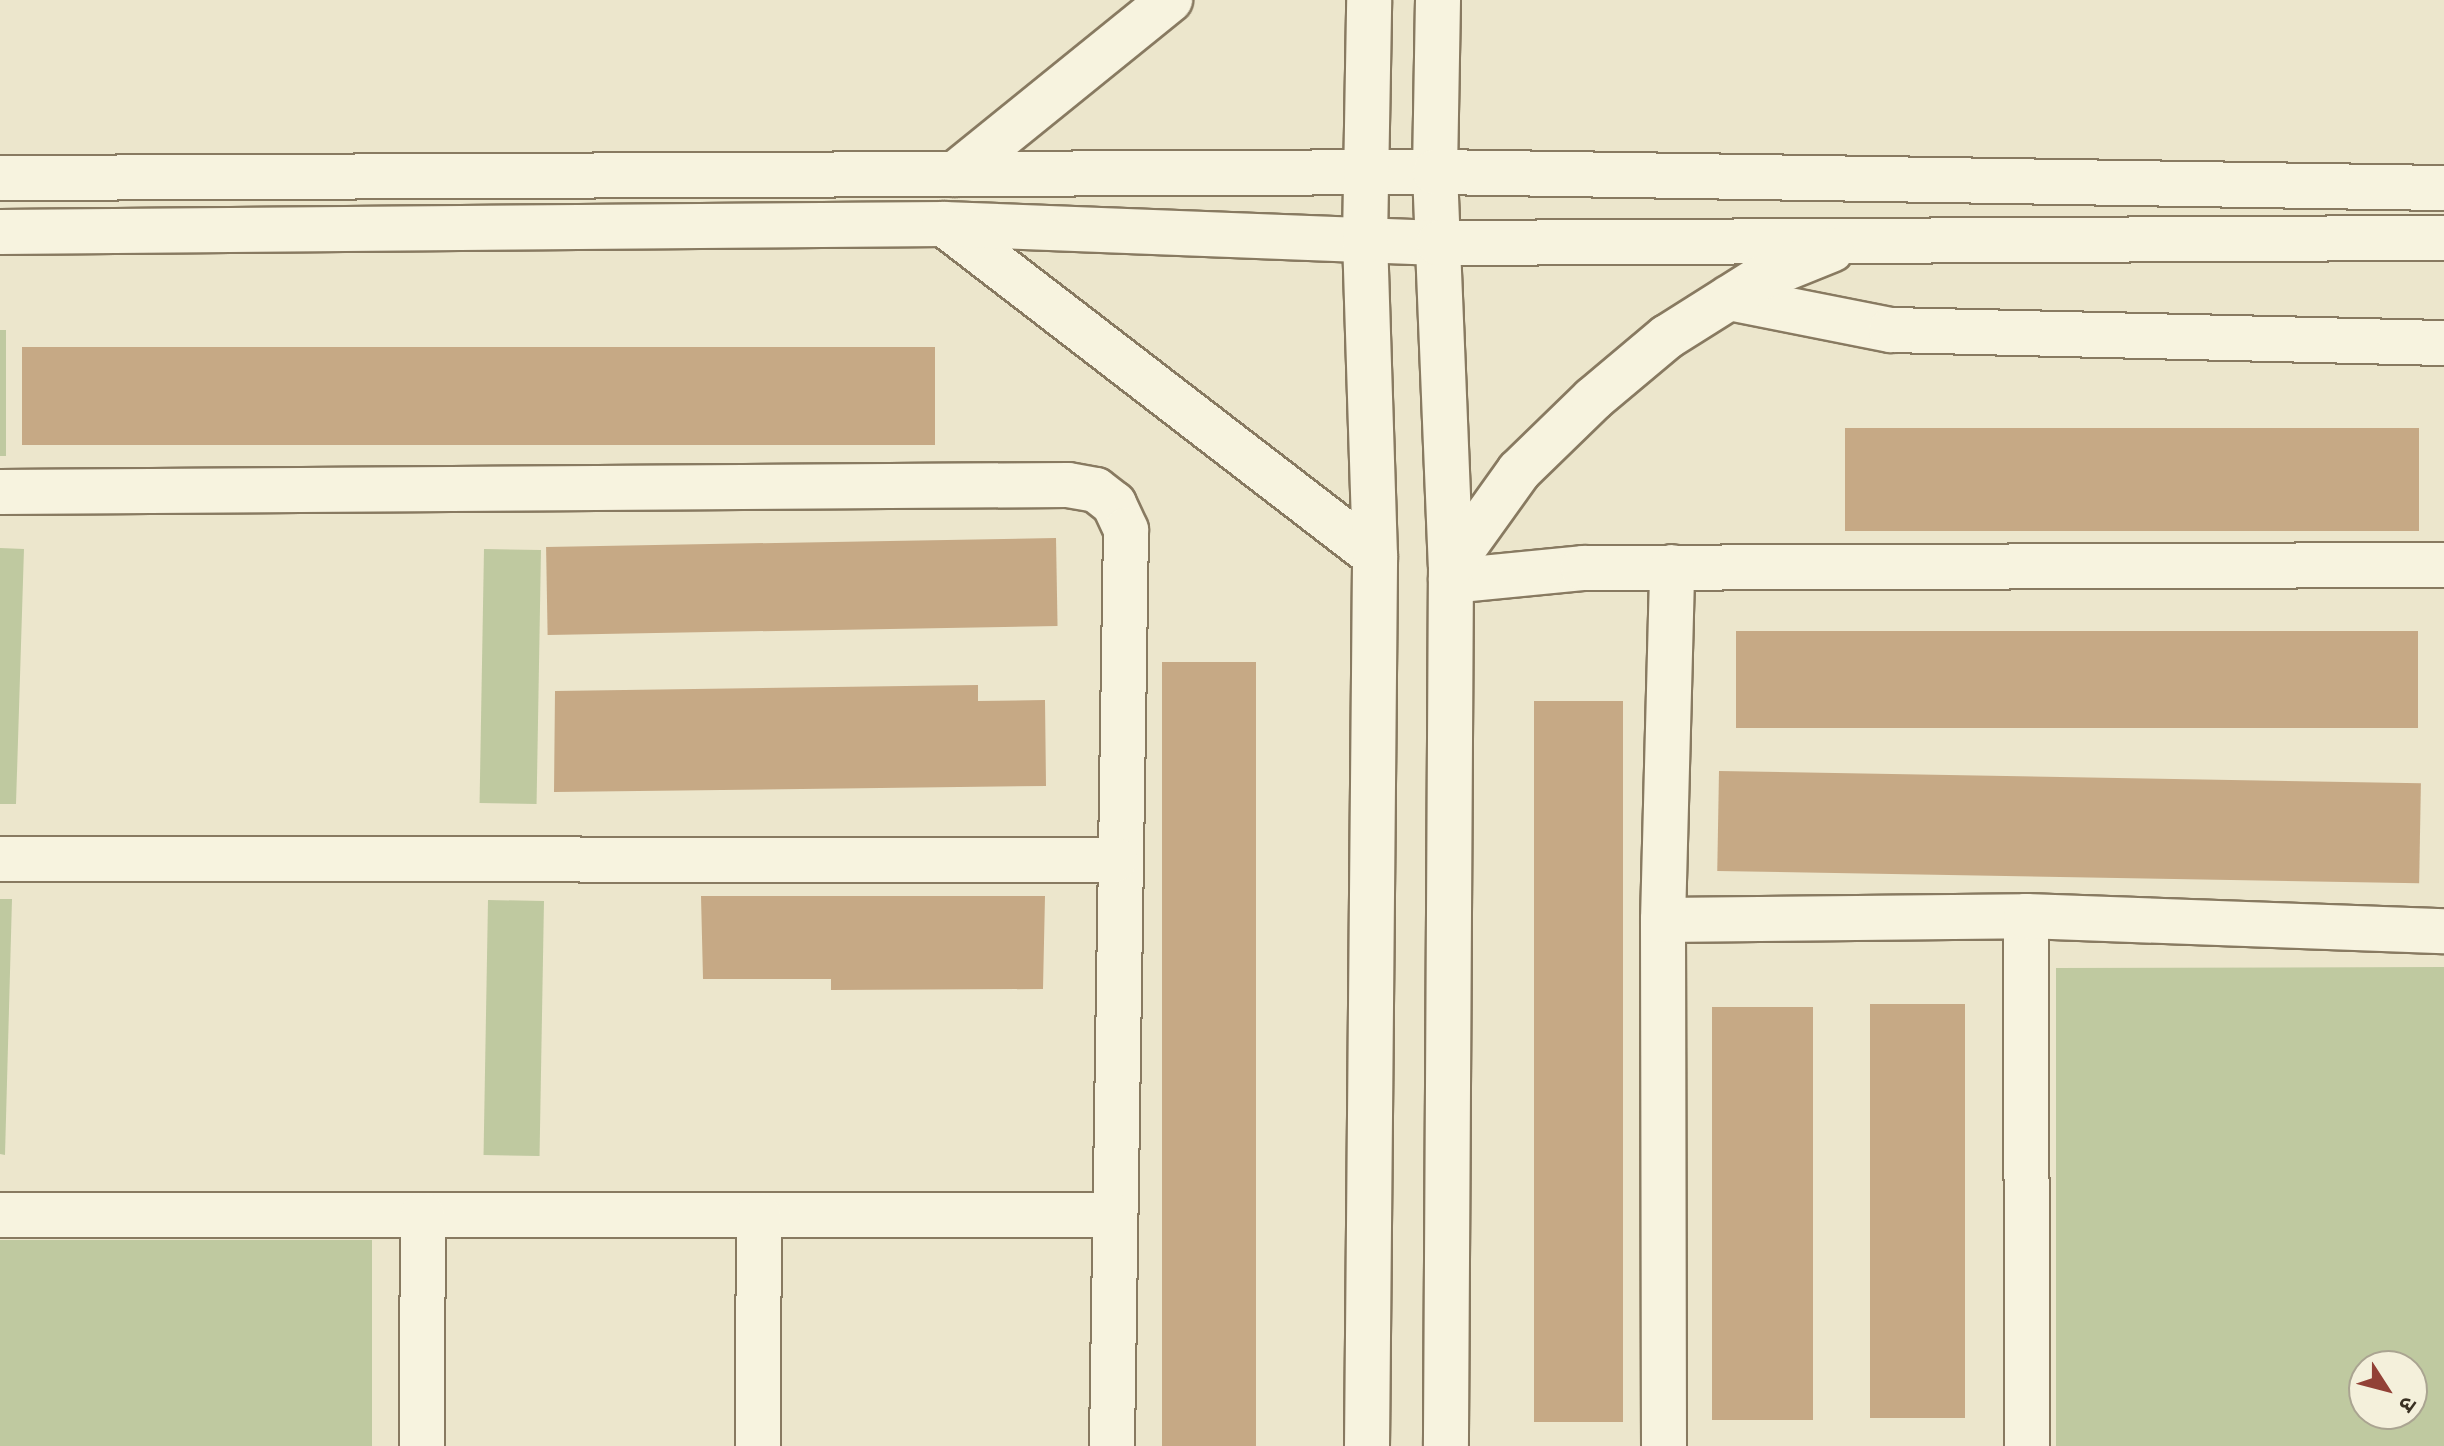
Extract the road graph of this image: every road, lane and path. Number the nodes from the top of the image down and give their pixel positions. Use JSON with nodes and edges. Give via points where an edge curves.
{"nodes":[{"id":1,"x":1170,"y":0,"type":"edge"},
{"id":2,"x":1369,"y":0,"type":"edge"},
{"id":3,"x":1438,"y":0,"type":"edge"},
{"id":4,"x":1435,"y":172,"type":"junction"},
{"id":5,"x":955,"y":174,"type":"junction"},
{"id":6,"x":1369,"y":174,"type":"junction"},
{"id":7,"x":0,"y":178,"type":"edge"},
{"id":8,"x":2444,"y":188,"type":"edge"},
{"id":9,"x":944,"y":224,"type":"junction"},
{"id":10,"x":0,"y":232,"type":"edge"},
{"id":11,"x":2444,"y":238,"type":"edge"},
{"id":12,"x":1365,"y":241,"type":"junction"},
{"id":13,"x":1852,"y":241,"type":"junction"},
{"id":14,"x":1439,"y":243,"type":"junction"},
{"id":15,"x":1729,"y":298,"type":"junction"},
{"id":16,"x":2444,"y":343,"type":"edge"},
{"id":17,"x":0,"y":492,"type":"edge"},
{"id":18,"x":1375,"y":556,"type":"junction"},
{"id":19,"x":2444,"y":565,"type":"edge"},
{"id":20,"x":1672,"y":567,"type":"junction"},
{"id":21,"x":1451,"y":574,"type":"junction"},
{"id":22,"x":0,"y":859,"type":"edge"},
{"id":23,"x":1115,"y":860,"type":"junction"},
{"id":24,"x":2026,"y":916,"type":"junction"},
{"id":25,"x":1663,"y":920,"type":"junction"},
{"id":26,"x":2444,"y":931,"type":"edge"},
{"id":27,"x":0,"y":1215,"type":"edge"},
{"id":28,"x":423,"y":1215,"type":"junction"},
{"id":29,"x":759,"y":1215,"type":"junction"},
{"id":30,"x":1113,"y":1215,"type":"junction"},
{"id":31,"x":422,"y":1446,"type":"edge"},
{"id":32,"x":758,"y":1446,"type":"edge"},
{"id":33,"x":1112,"y":1446,"type":"edge"},
{"id":34,"x":1367,"y":1446,"type":"edge"},
{"id":35,"x":1446,"y":1446,"type":"edge"},
{"id":36,"x":1664,"y":1446,"type":"edge"},
{"id":37,"x":2027,"y":1446,"type":"edge"}],
"edges":[{"from":1,"to":5,"type":"main road"},
{"from":2,"to":6,"type":"main road"},
{"from":3,"to":4,"type":"main road"},
{"from":4,"to":6,"type":"main road"},
{"from":4,"to":8,"type":"main road"},
{"from":4,"to":14,"type":"main road"},
{"from":5,"to":6,"type":"main road"},
{"from":5,"to":7,"type":"main road"},
{"from":6,"to":12,"type":"main road"},
{"from":9,"to":10,"type":"main road"},
{"from":9,"to":12,"type":"main road"},
{"from":9,"to":18,"type":"main road"},
{"from":11,"to":13,"type":"main road"},
{"from":12,"to":14,"type":"main road"},
{"from":12,"to":18,"type":"main road"},
{"from":13,"to":14,"type":"main road"},
{"from":13,"to":15,"type":"main road"},
{"from":14,"to":21,"type":"main road"},
{"from":15,"to":16,"type":"main road","via":[[1891,330]]},
{"from":15,"to":21,"type":"main road","via":[[1593,399],[1519,471]]},
{"from":17,"to":23,"type":"main road","via":[[766,484],[1096,490],[1114,504],[1126,530]]},
{"from":18,"to":34,"type":"main road"},
{"from":19,"to":20,"type":"main road"},
{"from":20,"to":21,"type":"main road"},
{"from":20,"to":25,"type":"main road"},
{"from":21,"to":35,"type":"main road"},
{"from":22,"to":23,"type":"main road"},
{"from":23,"to":30,"type":"main road"},
{"from":24,"to":25,"type":"main road"},
{"from":24,"to":26,"type":"main road"},
{"from":24,"to":37,"type":"main road"},
{"from":25,"to":36,"type":"main road"},
{"from":27,"to":28,"type":"main road"},
{"from":28,"to":29,"type":"main road"},
{"from":28,"to":31,"type":"main road"},
{"from":29,"to":30,"type":"main road"},
{"from":29,"to":32,"type":"main road"},
{"from":30,"to":33,"type":"main road"}]}
